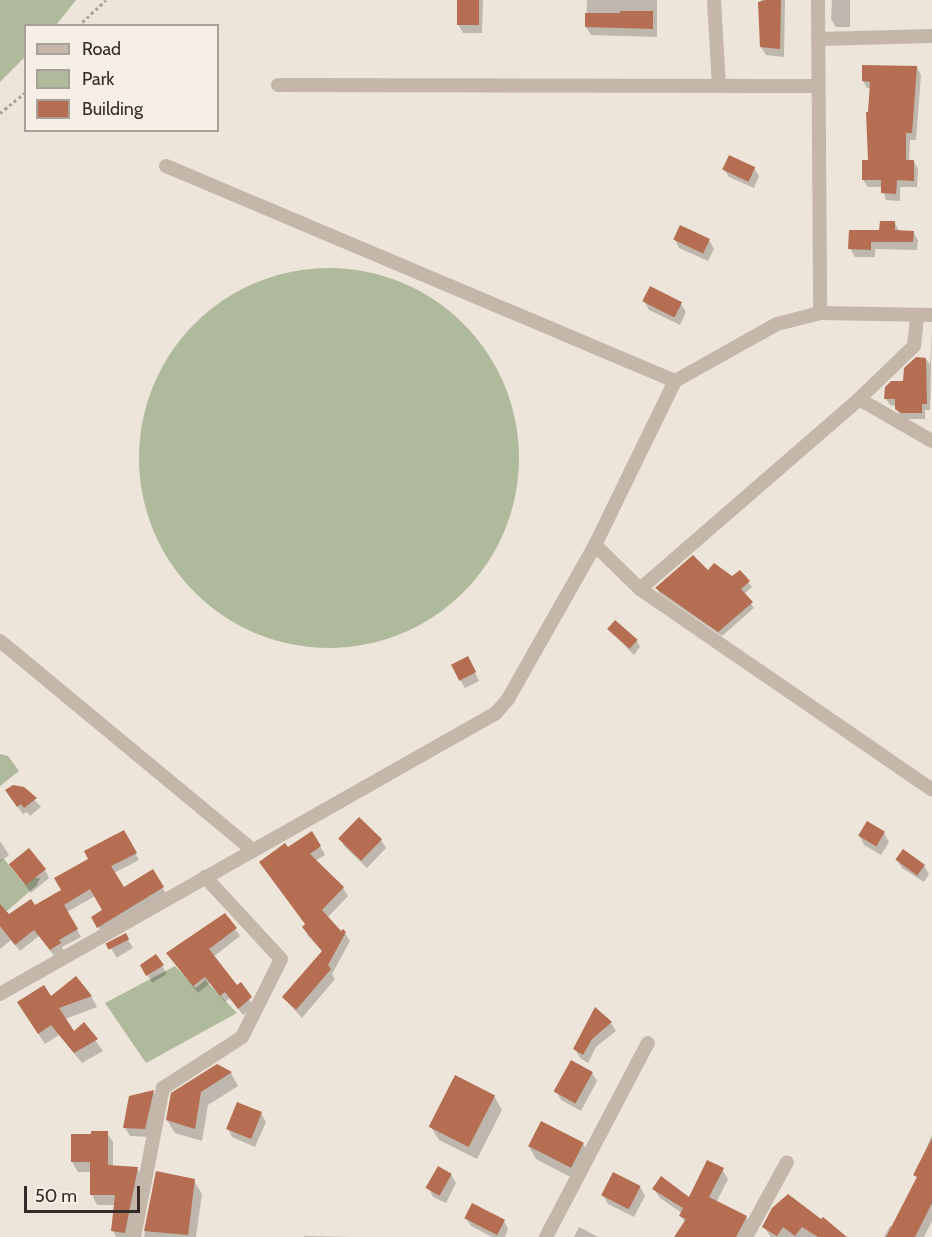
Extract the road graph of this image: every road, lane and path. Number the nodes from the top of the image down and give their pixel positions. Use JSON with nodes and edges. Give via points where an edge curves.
{"nodes":[{"id":1,"x":106,"y":0,"type":"edge"},
{"id":2,"x":714,"y":0,"type":"edge"},
{"id":3,"x":818,"y":0,"type":"edge"},
{"id":4,"x":80,"y":24,"type":"edge"},
{"id":5,"x":932,"y":36,"type":"edge"},
{"id":6,"x":818,"y":39,"type":"junction"},
{"id":7,"x":278,"y":84,"type":"dead end"},
{"id":8,"x":718,"y":86,"type":"junction"},
{"id":9,"x":818,"y":86,"type":"junction"},
{"id":10,"x":24,"y":94,"type":"edge"},
{"id":11,"x":0,"y":113,"type":"edge"},
{"id":12,"x":166,"y":166,"type":"dead end"},
{"id":13,"x":820,"y":313,"type":"junction"},
{"id":14,"x":916,"y":315,"type":"junction"},
{"id":15,"x":932,"y":315,"type":"edge"},
{"id":16,"x":675,"y":381,"type":"junction"},
{"id":17,"x":859,"y":399,"type":"junction"},
{"id":18,"x":932,"y":441,"type":"edge"},
{"id":19,"x":595,"y":544,"type":"junction"},
{"id":20,"x":640,"y":589,"type":"junction"},
{"id":21,"x":0,"y":641,"type":"edge"},
{"id":22,"x":932,"y":790,"type":"edge"},
{"id":23,"x":253,"y":850,"type":"junction"},
{"id":24,"x":205,"y":878,"type":"junction"},
{"id":25,"x":0,"y":994,"type":"edge"},
{"id":26,"x":648,"y":1043,"type":"dead end"},
{"id":27,"x":787,"y":1162,"type":"dead end"},
{"id":28,"x":134,"y":1237,"type":"edge"},
{"id":29,"x":546,"y":1237,"type":"edge"},
{"id":30,"x":746,"y":1237,"type":"edge"}],
"edges":[{"from":1,"to":4,"type":"path"},
{"from":2,"to":8,"type":"street"},
{"from":3,"to":6,"type":"street"},
{"from":5,"to":6,"type":"street"},
{"from":6,"to":9,"type":"street"},
{"from":7,"to":8,"type":"street"},
{"from":8,"to":9,"type":"street"},
{"from":9,"to":13,"type":"street"},
{"from":10,"to":11,"type":"path"},
{"from":12,"to":16,"type":"street"},
{"from":13,"to":14,"type":"street"},
{"from":13,"to":16,"type":"street","via":[[777,324]]},
{"from":14,"to":15,"type":"street"},
{"from":14,"to":17,"type":"street","via":[[914,346]]},
{"from":16,"to":19,"type":"street"},
{"from":17,"to":18,"type":"street"},
{"from":17,"to":20,"type":"street"},
{"from":19,"to":20,"type":"street"},
{"from":19,"to":23,"type":"street","via":[[508,699],[496,713]]},
{"from":20,"to":22,"type":"street"},
{"from":21,"to":23,"type":"street"},
{"from":23,"to":24,"type":"street"},
{"from":24,"to":25,"type":"street"},
{"from":24,"to":28,"type":"street","via":[[281,959],[242,1037],[163,1088]]},
{"from":26,"to":29,"type":"street"},
{"from":27,"to":30,"type":"street"}]}
